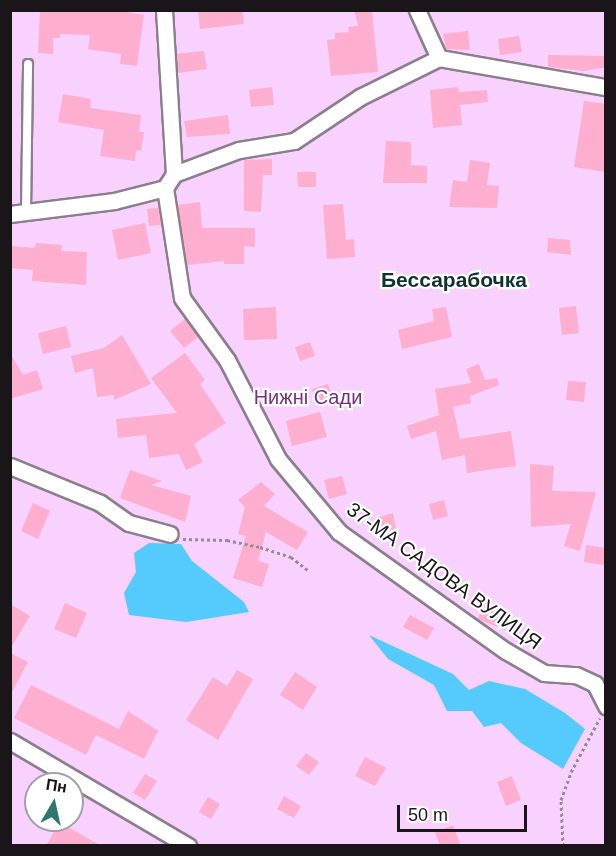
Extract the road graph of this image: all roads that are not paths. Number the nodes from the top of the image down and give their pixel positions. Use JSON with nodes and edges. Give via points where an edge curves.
{"nodes":[{"id":1,"x":164,"y":10,"type":"edge"},
{"id":2,"x":417,"y":10,"type":"edge"},
{"id":3,"x":439,"y":57,"type":"junction"},
{"id":4,"x":28,"y":64,"type":"dead end"},
{"id":5,"x":606,"y":87,"type":"edge"},
{"id":6,"x":174,"y":174,"type":"junction"},
{"id":7,"x":165,"y":188,"type":"junction"},
{"id":8,"x":18,"y":213,"type":"edge"},
{"id":9,"x":10,"y":466,"type":"edge"},
{"id":10,"x":170,"y":534,"type":"road end"},
{"id":11,"x":606,"y":708,"type":"edge"},
{"id":12,"x":10,"y":741,"type":"edge"},
{"id":13,"x":188,"y":846,"type":"edge"}],
"edges":[{"from":1,"to":6,"type":"street"},
{"from":2,"to":3,"type":"street"},
{"from":3,"to":5,"type":"street"},
{"from":3,"to":6,"type":"street","via":[[360,97],[294,141],[239,150]]},
{"from":4,"to":8,"type":"lane"},
{"from":6,"to":7,"type":"street"},
{"from":7,"to":8,"type":"street","via":[[114,201]]},
{"from":7,"to":11,"type":"street","name":"37-МА САДОВА ВУЛИЦЯ","via":[[182,298],[227,360],[278,459],[339,532],[506,651],[544,673],[576,675],[596,684]]},
{"from":9,"to":10,"type":"street","via":[[100,503],[129,523]]},
{"from":12,"to":13,"type":"street"}]}
